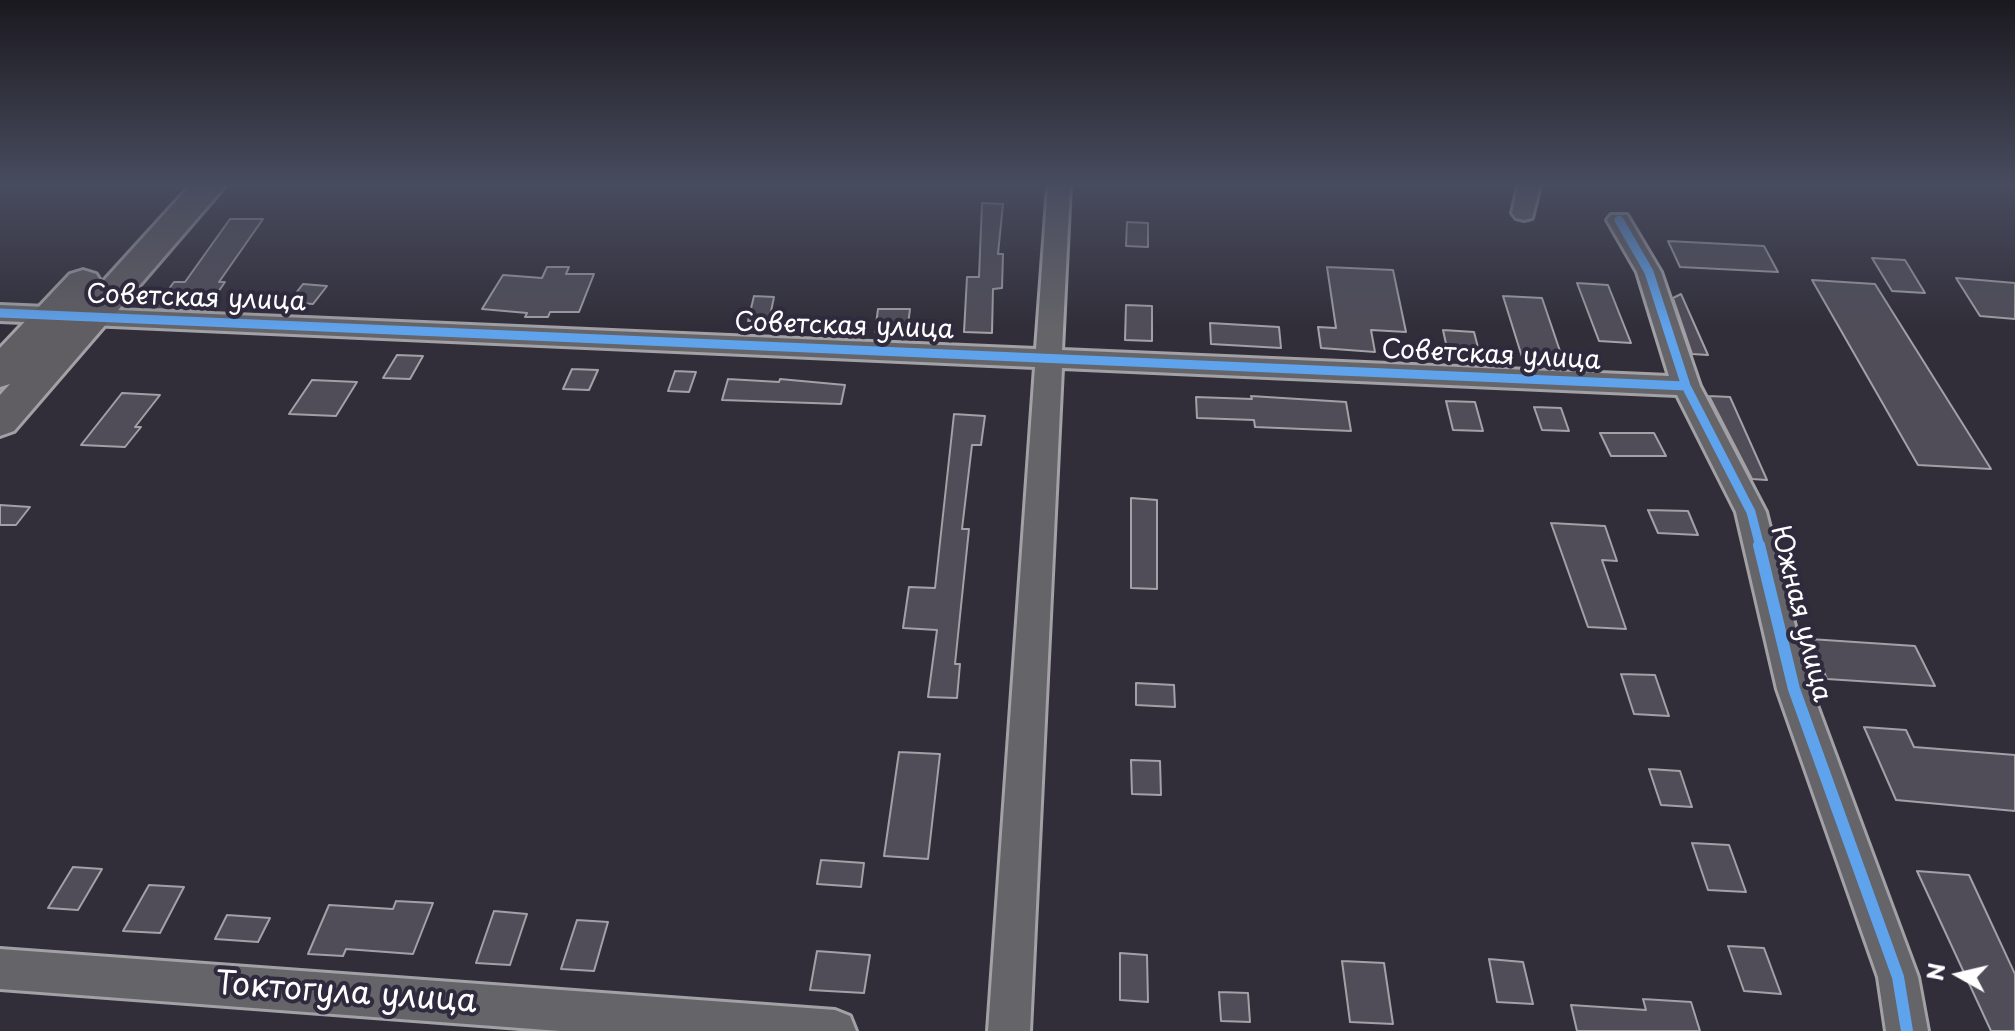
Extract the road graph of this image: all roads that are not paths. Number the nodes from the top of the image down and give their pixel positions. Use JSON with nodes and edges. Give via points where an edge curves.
{"nodes":[{"id":1,"x":128,"y":234,"type":"edge"},
{"id":2,"x":165,"y":234,"type":"edge"},
{"id":3,"x":1056,"y":234,"type":"edge"},
{"id":4,"x":1627,"y":234,"type":"edge"},
{"id":5,"x":0,"y":313,"type":"edge"},
{"id":6,"x":53,"y":315,"type":"junction"},
{"id":7,"x":92,"y":317,"type":"junction"},
{"id":8,"x":1048,"y":358,"type":"junction"},
{"id":9,"x":0,"y":373,"type":"edge"},
{"id":10,"x":1686,"y":386,"type":"junction"},
{"id":11,"x":0,"y":421,"type":"edge"},
{"id":12,"x":0,"y":969,"type":"edge"},
{"id":13,"x":544,"y":1019,"type":"edge"},
{"id":14,"x":835,"y":1031,"type":"edge"},
{"id":15,"x":1009,"y":1031,"type":"edge"},
{"id":16,"x":1907,"y":1031,"type":"edge"}],
"edges":[{"from":1,"to":6,"type":"main road"},
{"from":2,"to":7,"type":"main road"},
{"from":3,"to":8,"type":"street"},
{"from":4,"to":10,"type":"street","name":"Южная улица","via":[[1649,272]]},
{"from":5,"to":6,"type":"street","name":"Советская улица"},
{"from":6,"to":7,"type":"street","name":"Советская улица"},
{"from":6,"to":9,"type":"main road"},
{"from":7,"to":8,"type":"street","name":"Советская улица"},
{"from":7,"to":11,"type":"main road"},
{"from":8,"to":10,"type":"street","name":"Советская улица"},
{"from":8,"to":15,"type":"street"},
{"from":10,"to":16,"type":"street","name":"Южная улица","via":[[1751,512],[1794,689],[1898,977]]},
{"from":12,"to":13,"type":"street","name":"Токтогула улица"},
{"from":13,"to":14,"type":"street","name":"Токтогула улица"}]}
